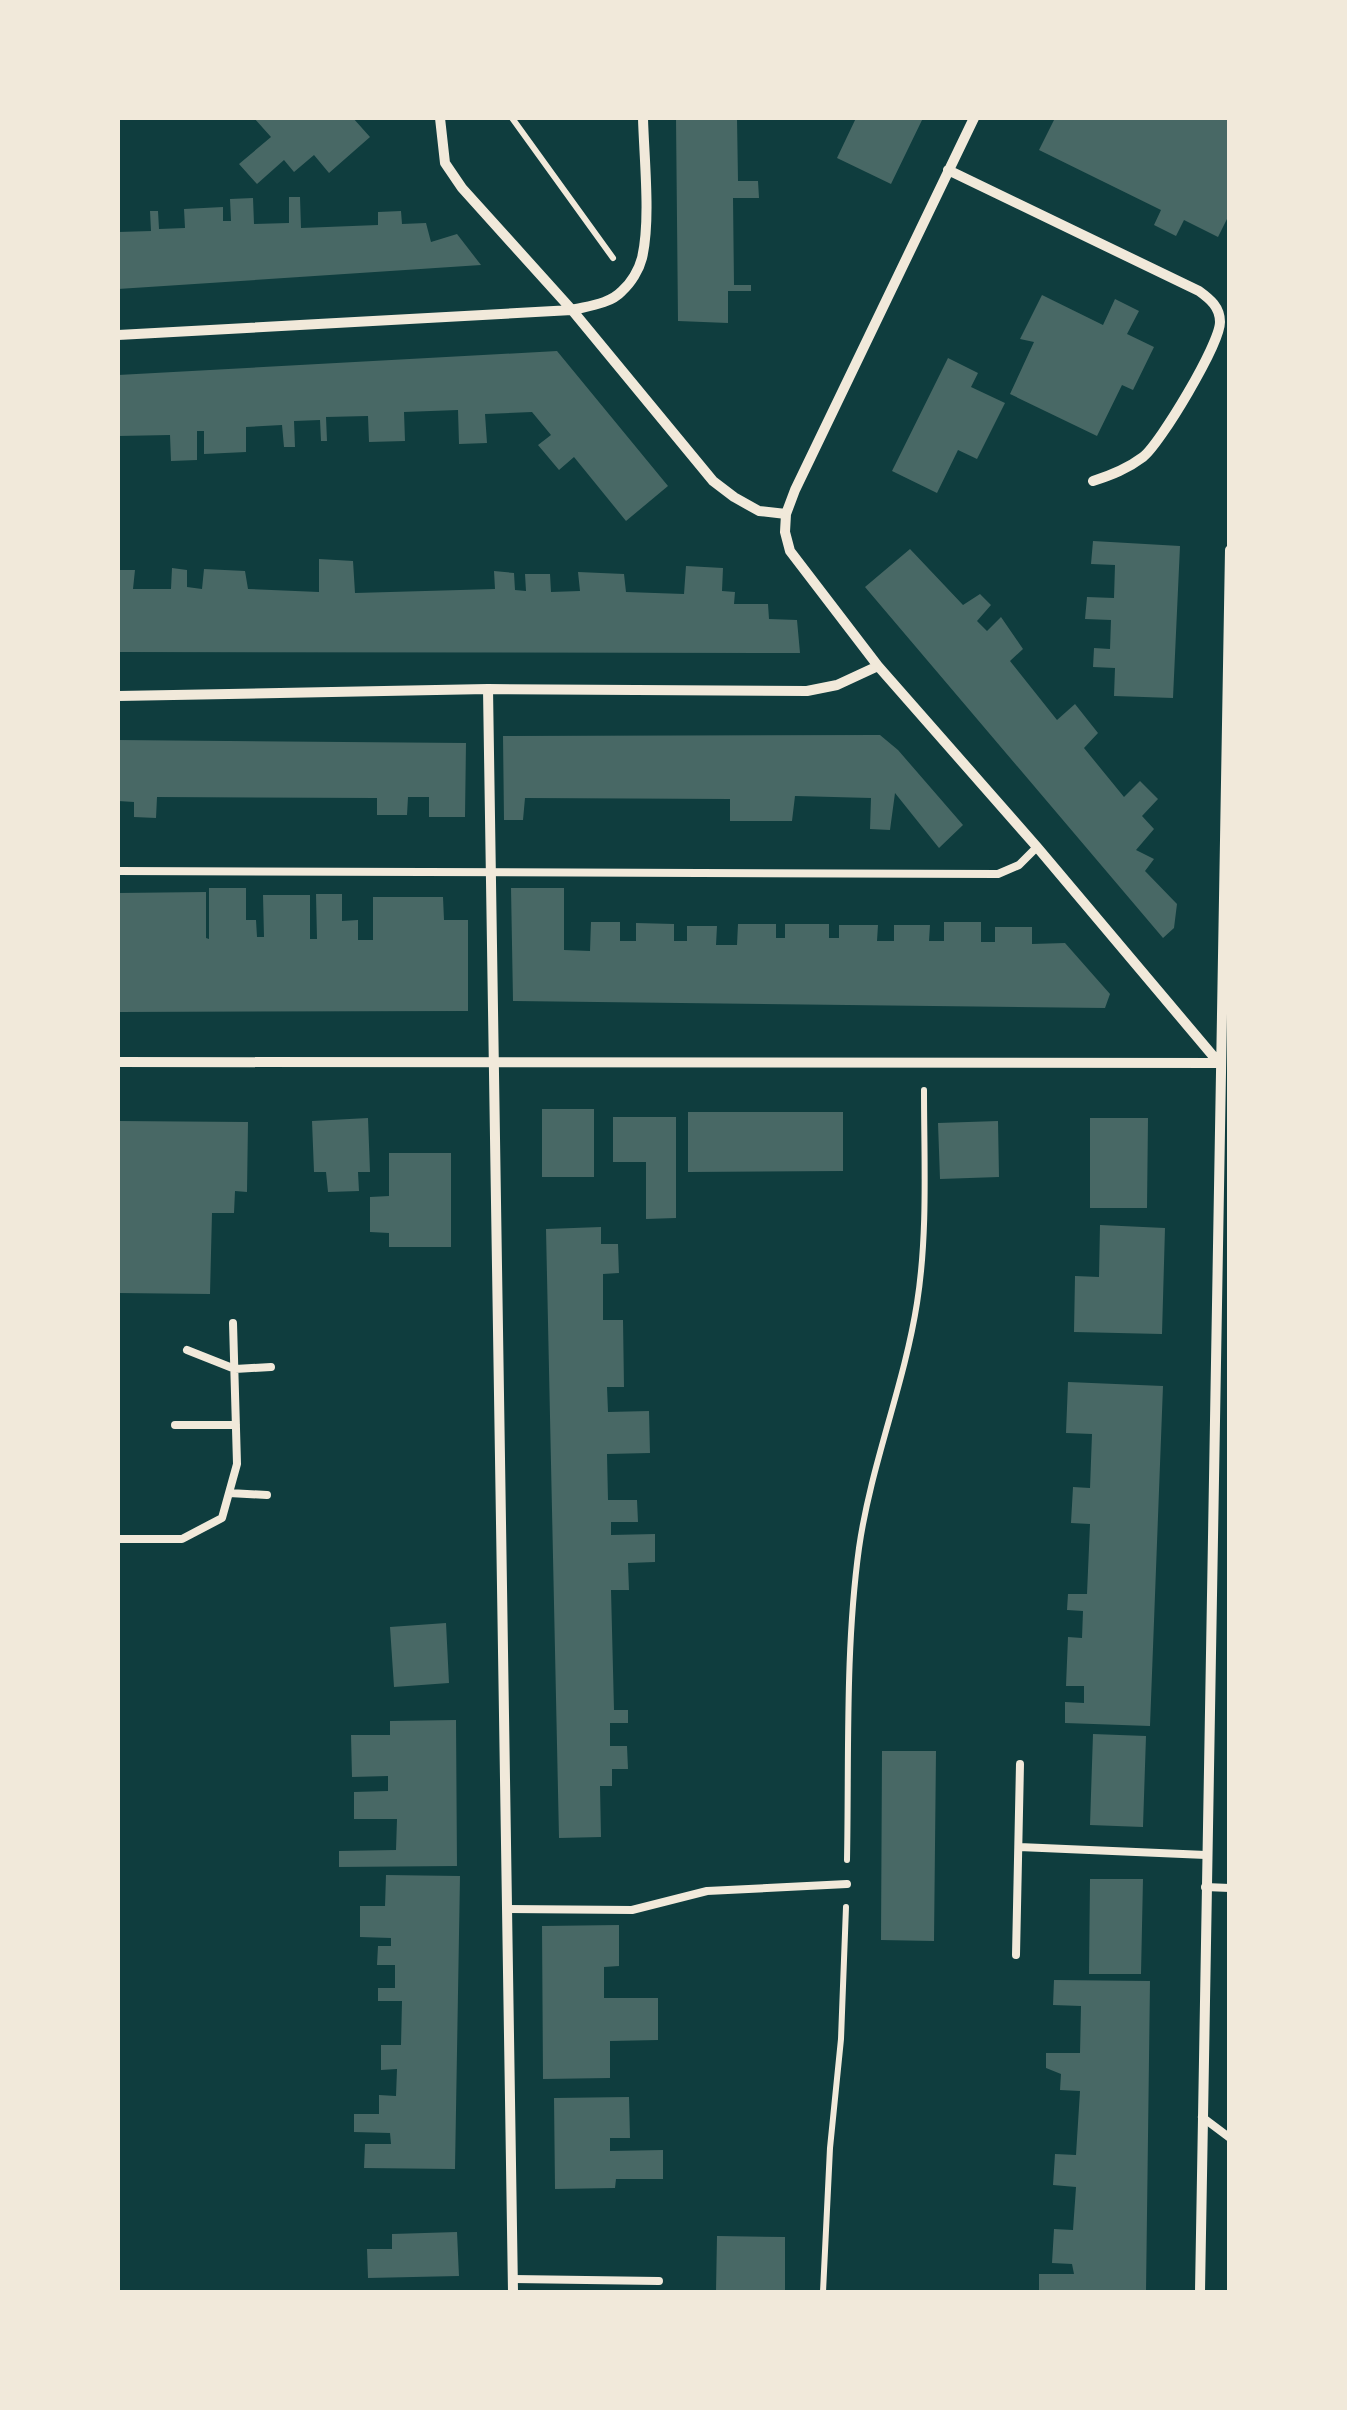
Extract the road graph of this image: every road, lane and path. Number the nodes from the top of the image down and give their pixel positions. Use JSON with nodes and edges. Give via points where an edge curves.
{"nodes":[{"id":1,"x":440,"y":118,"type":"edge"},
{"id":2,"x":512,"y":118,"type":"edge"},
{"id":3,"x":643,"y":118,"type":"edge"},
{"id":4,"x":974,"y":118,"type":"edge"},
{"id":5,"x":948,"y":170,"type":"junction"},
{"id":6,"x":632,"y":279,"type":"junction"},
{"id":7,"x":572,"y":310,"type":"junction"},
{"id":8,"x":118,"y":335,"type":"edge"},
{"id":9,"x":1093,"y":481,"type":"dead end"},
{"id":10,"x":786,"y":514,"type":"junction"},
{"id":11,"x":1230,"y":550,"type":"edge"},
{"id":12,"x":878,"y":666,"type":"junction"},
{"id":13,"x":488,"y":688,"type":"junction"},
{"id":14,"x":118,"y":696,"type":"edge"},
{"id":15,"x":1037,"y":847,"type":"junction"},
{"id":16,"x":118,"y":871,"type":"edge"},
{"id":17,"x":489,"y":872,"type":"junction"},
{"id":18,"x":118,"y":1062,"type":"edge"},
{"id":19,"x":494,"y":1064,"type":"junction"},
{"id":20,"x":923,"y":1064,"type":"junction"},
{"id":21,"x":1220,"y":1064,"type":"junction"},
{"id":22,"x":233,"y":1323,"type":"dead end"},
{"id":23,"x":187,"y":1350,"type":"dead end"},
{"id":24,"x":271,"y":1366,"type":"dead end"},
{"id":25,"x":234,"y":1368,"type":"junction"},
{"id":26,"x":175,"y":1425,"type":"dead end"},
{"id":27,"x":236,"y":1425,"type":"junction"},
{"id":28,"x":229,"y":1493,"type":"junction"},
{"id":29,"x":268,"y":1495,"type":"dead end"},
{"id":30,"x":118,"y":1539,"type":"edge"},
{"id":31,"x":1020,"y":1764,"type":"dead end"},
{"id":32,"x":1020,"y":1847,"type":"junction"},
{"id":33,"x":1206,"y":1855,"type":"junction"},
{"id":34,"x":847,"y":1884,"type":"junction"},
{"id":35,"x":1206,"y":1887,"type":"junction"},
{"id":36,"x":1230,"y":1888,"type":"edge"},
{"id":37,"x":507,"y":1909,"type":"junction"},
{"id":38,"x":1016,"y":1955,"type":"dead end"},
{"id":39,"x":1202,"y":2117,"type":"junction"},
{"id":40,"x":1230,"y":2138,"type":"edge"},
{"id":41,"x":513,"y":2278,"type":"junction"},
{"id":42,"x":659,"y":2281,"type":"dead end"},
{"id":43,"x":513,"y":2292,"type":"edge"},
{"id":44,"x":823,"y":2292,"type":"edge"},
{"id":45,"x":1200,"y":2292,"type":"edge"}],
"edges":[{"from":1,"to":7,"type":"street","via":[[445,162],[462,188]]},
{"from":2,"to":6,"type":"path"},
{"from":3,"to":6,"type":"street","via":[[646,234]]},
{"from":4,"to":5,"type":"street"},
{"from":5,"to":9,"type":"street","via":[[1212,300],[1220,318],[1217,339],[1192,386],[1147,454]]},
{"from":5,"to":10,"type":"street"},
{"from":6,"to":7,"type":"street","via":[[620,294]]},
{"from":7,"to":8,"type":"street"},
{"from":7,"to":10,"type":"street","via":[[712,481],[759,511]]},
{"from":10,"to":12,"type":"street","via":[[790,551]]},
{"from":11,"to":21,"type":"street"},
{"from":12,"to":13,"type":"street","via":[[807,691]]},
{"from":12,"to":15,"type":"street"},
{"from":13,"to":14,"type":"street"},
{"from":13,"to":17,"type":"street"},
{"from":15,"to":17,"type":"lane","via":[[998,874]]},
{"from":15,"to":21,"type":"street"},
{"from":16,"to":17,"type":"lane"},
{"from":17,"to":19,"type":"street"},
{"from":18,"to":19,"type":"street"},
{"from":19,"to":20,"type":"street"},
{"from":19,"to":37,"type":"street"},
{"from":20,"to":21,"type":"street"},
{"from":20,"to":34,"type":"path","via":[[925,1207],[917,1301],[860,1544],[851,1615]]},
{"from":21,"to":33,"type":"street"},
{"from":22,"to":25,"type":"lane"},
{"from":23,"to":25,"type":"lane"},
{"from":24,"to":25,"type":"lane"},
{"from":25,"to":27,"type":"lane"},
{"from":26,"to":27,"type":"lane"},
{"from":27,"to":28,"type":"lane"},
{"from":28,"to":29,"type":"lane"},
{"from":28,"to":30,"type":"lane","via":[[222,1518],[182,1539]]},
{"from":31,"to":32,"type":"lane"},
{"from":32,"to":33,"type":"lane"},
{"from":32,"to":38,"type":"lane"},
{"from":33,"to":35,"type":"street"},
{"from":34,"to":37,"type":"lane","via":[[707,1891],[632,1910]]},
{"from":34,"to":44,"type":"path"},
{"from":35,"to":36,"type":"lane"},
{"from":35,"to":39,"type":"street"},
{"from":37,"to":41,"type":"street"},
{"from":39,"to":40,"type":"lane"},
{"from":39,"to":45,"type":"street"},
{"from":41,"to":42,"type":"lane"},
{"from":41,"to":43,"type":"street"}]}
